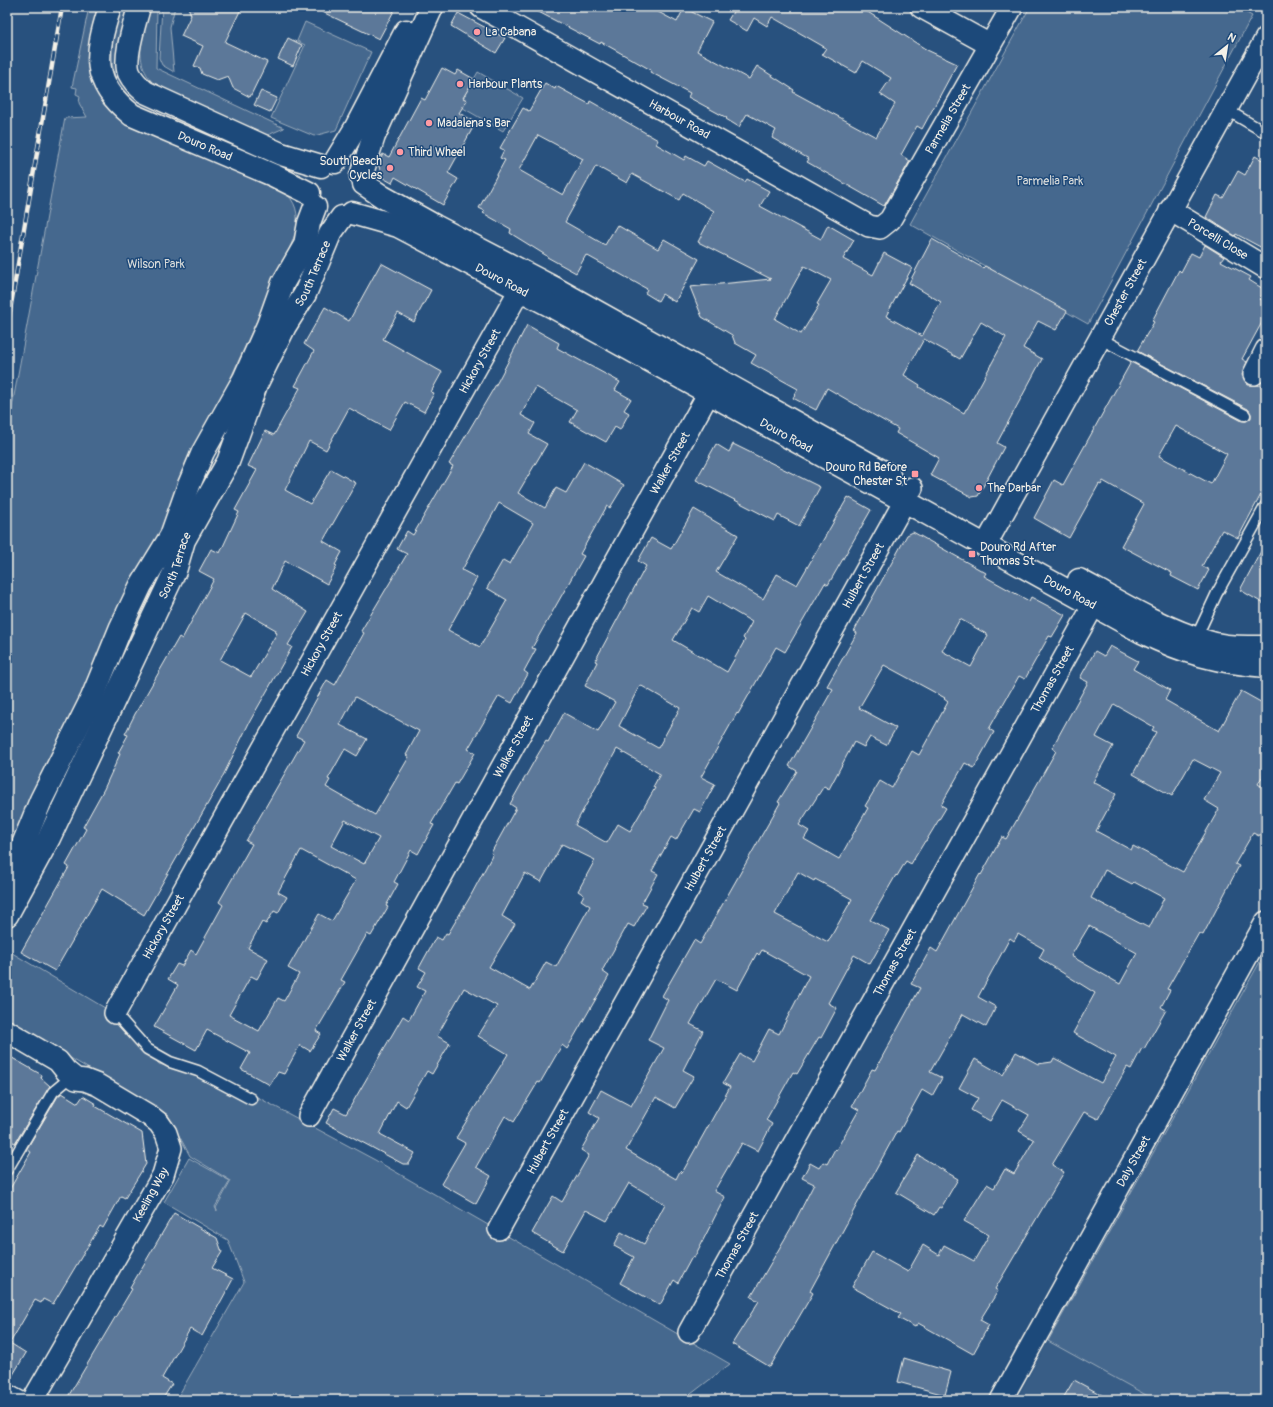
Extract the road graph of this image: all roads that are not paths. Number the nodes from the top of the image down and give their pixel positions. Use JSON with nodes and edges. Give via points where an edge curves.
{"nodes":[{"id":1,"x":110,"y":7,"type":"edge"},
{"id":2,"x":139,"y":7,"type":"edge"},
{"id":3,"x":417,"y":7,"type":"edge"},
{"id":4,"x":432,"y":7,"type":"edge"},
{"id":5,"x":481,"y":7,"type":"edge"},
{"id":6,"x":921,"y":7,"type":"edge"},
{"id":7,"x":1012,"y":7,"type":"edge"},
{"id":8,"x":1266,"y":38,"type":"edge"},
{"id":9,"x":990,"y":45,"type":"junction"},
{"id":10,"x":1226,"y":110,"type":"junction"},
{"id":11,"x":1266,"y":133,"type":"edge"},
{"id":12,"x":328,"y":164,"type":"junction"},
{"id":13,"x":363,"y":180,"type":"junction"},
{"id":14,"x":312,"y":200,"type":"junction"},
{"id":15,"x":1170,"y":210,"type":"junction"},
{"id":16,"x":347,"y":215,"type":"junction"},
{"id":17,"x":880,"y":228,"type":"joint"},
{"id":18,"x":1266,"y":268,"type":"edge"},
{"id":19,"x":524,"y":282,"type":"junction"},
{"id":20,"x":1099,"y":338,"type":"junction"},
{"id":21,"x":1266,"y":350,"type":"edge"},
{"id":22,"x":1254,"y":374,"type":"dead end"},
{"id":23,"x":713,"y":386,"type":"junction"},
{"id":24,"x":1245,"y":416,"type":"dead end"},
{"id":25,"x":908,"y":495,"type":"junction"},
{"id":26,"x":1266,"y":505,"type":"edge"},
{"id":27,"x":988,"y":539,"type":"junction"},
{"id":28,"x":1097,"y":599,"type":"junction"},
{"id":29,"x":1196,"y":638,"type":"junction"},
{"id":30,"x":1266,"y":648,"type":"edge"},
{"id":31,"x":1266,"y":666,"type":"edge"},
{"id":32,"x":7,"y":884,"type":"edge"},
{"id":33,"x":7,"y":915,"type":"edge"},
{"id":34,"x":1266,"y":922,"type":"edge"},
{"id":35,"x":115,"y":1013,"type":"joint"},
{"id":36,"x":7,"y":1031,"type":"edge"},
{"id":37,"x":66,"y":1071,"type":"junction"},
{"id":38,"x":250,"y":1099,"type":"dead end"},
{"id":39,"x":309,"y":1116,"type":"dead end"},
{"id":40,"x":7,"y":1170,"type":"edge"},
{"id":41,"x":499,"y":1229,"type":"dead end"},
{"id":42,"x":689,"y":1332,"type":"dead end"},
{"id":43,"x":7,"y":1389,"type":"edge"},
{"id":44,"x":27,"y":1400,"type":"edge"},
{"id":45,"x":34,"y":1400,"type":"edge"},
{"id":46,"x":1001,"y":1400,"type":"edge"}],
"edges":[{"from":1,"to":14,"type":"street","name":"Douro Road","via":[[103,29],[99,62],[101,77],[108,92],[121,106],[132,115],[275,176]]},
{"from":2,"to":12,"type":"street","name":"Douro Road","via":[[128,58],[129,72],[145,92],[281,154]]},
{"from":3,"to":12,"type":"street","via":[[394,56]]},
{"from":4,"to":13,"type":"street","via":[[374,136]]},
{"from":5,"to":17,"type":"street","name":"Harbour Road","via":[[869,226]]},
{"from":6,"to":9,"type":"street"},
{"from":7,"to":9,"type":"street","name":"Parmelia Street"},
{"from":8,"to":10,"type":"street","name":"Chester Street"},
{"from":9,"to":17,"type":"street","name":"Parmelia Street","via":[[890,220]]},
{"from":10,"to":11,"type":"lane"},
{"from":10,"to":15,"type":"street","name":"Chester Street"},
{"from":12,"to":13,"type":"street","via":[[350,165]]},
{"from":12,"to":14,"type":"street","via":[[312,178]]},
{"from":13,"to":16,"type":"street","via":[[363,200]]},
{"from":13,"to":19,"type":"street","name":"Douro Road","via":[[383,197]]},
{"from":14,"to":16,"type":"street","via":[[327,216]]},
{"from":14,"to":32,"type":"street","name":"South Terrace","via":[[305,245],[283,283],[244,379],[222,406],[171,536],[141,585],[121,627],[92,698],[41,800]]},
{"from":15,"to":18,"type":"street","name":"Porcelli Close"},
{"from":15,"to":20,"type":"street","name":"Chester Street"},
{"from":16,"to":19,"type":"street","name":"Douro Road","via":[[398,226]]},
{"from":16,"to":33,"type":"street","name":"South Terrace","via":[[330,234],[305,294],[284,326],[256,385],[228,462],[184,540],[175,570],[49,838]]},
{"from":19,"to":23,"type":"street","name":"Douro Road"},
{"from":19,"to":35,"type":"street","name":"Hickory Street"},
{"from":20,"to":24,"type":"lane"},
{"from":20,"to":27,"type":"street","name":"Chester Street"},
{"from":21,"to":22,"type":"street"},
{"from":23,"to":25,"type":"street","name":"Douro Road"},
{"from":23,"to":39,"type":"street","name":"Walker Street"},
{"from":25,"to":27,"type":"street","name":"Douro Road"},
{"from":25,"to":41,"type":"street","name":"Hulbert Street"},
{"from":26,"to":29,"type":"lane","via":[[1217,593]]},
{"from":27,"to":28,"type":"street","name":"Douro Road"},
{"from":28,"to":29,"type":"street","name":"Douro Road"},
{"from":28,"to":31,"type":"street","name":"Douro Road","via":[[1173,647],[1236,664]]},
{"from":28,"to":42,"type":"street","name":"Thomas Street"},
{"from":29,"to":30,"type":"street","name":"Douro Road","via":[[1228,646]]},
{"from":34,"to":46,"type":"street","name":"Daly Street"},
{"from":35,"to":38,"type":"lane","via":[[147,1049],[170,1062],[198,1071]]},
{"from":36,"to":37,"type":"street","name":"Keeling Way","via":[[58,1061]]},
{"from":37,"to":40,"type":"lane","via":[[65,1082],[53,1092]]},
{"from":37,"to":45,"type":"street","name":"Keeling Way","via":[[76,1079],[98,1085],[150,1116],[166,1133],[171,1148],[163,1175]]},
{"from":43,"to":44,"type":"lane"}]}
